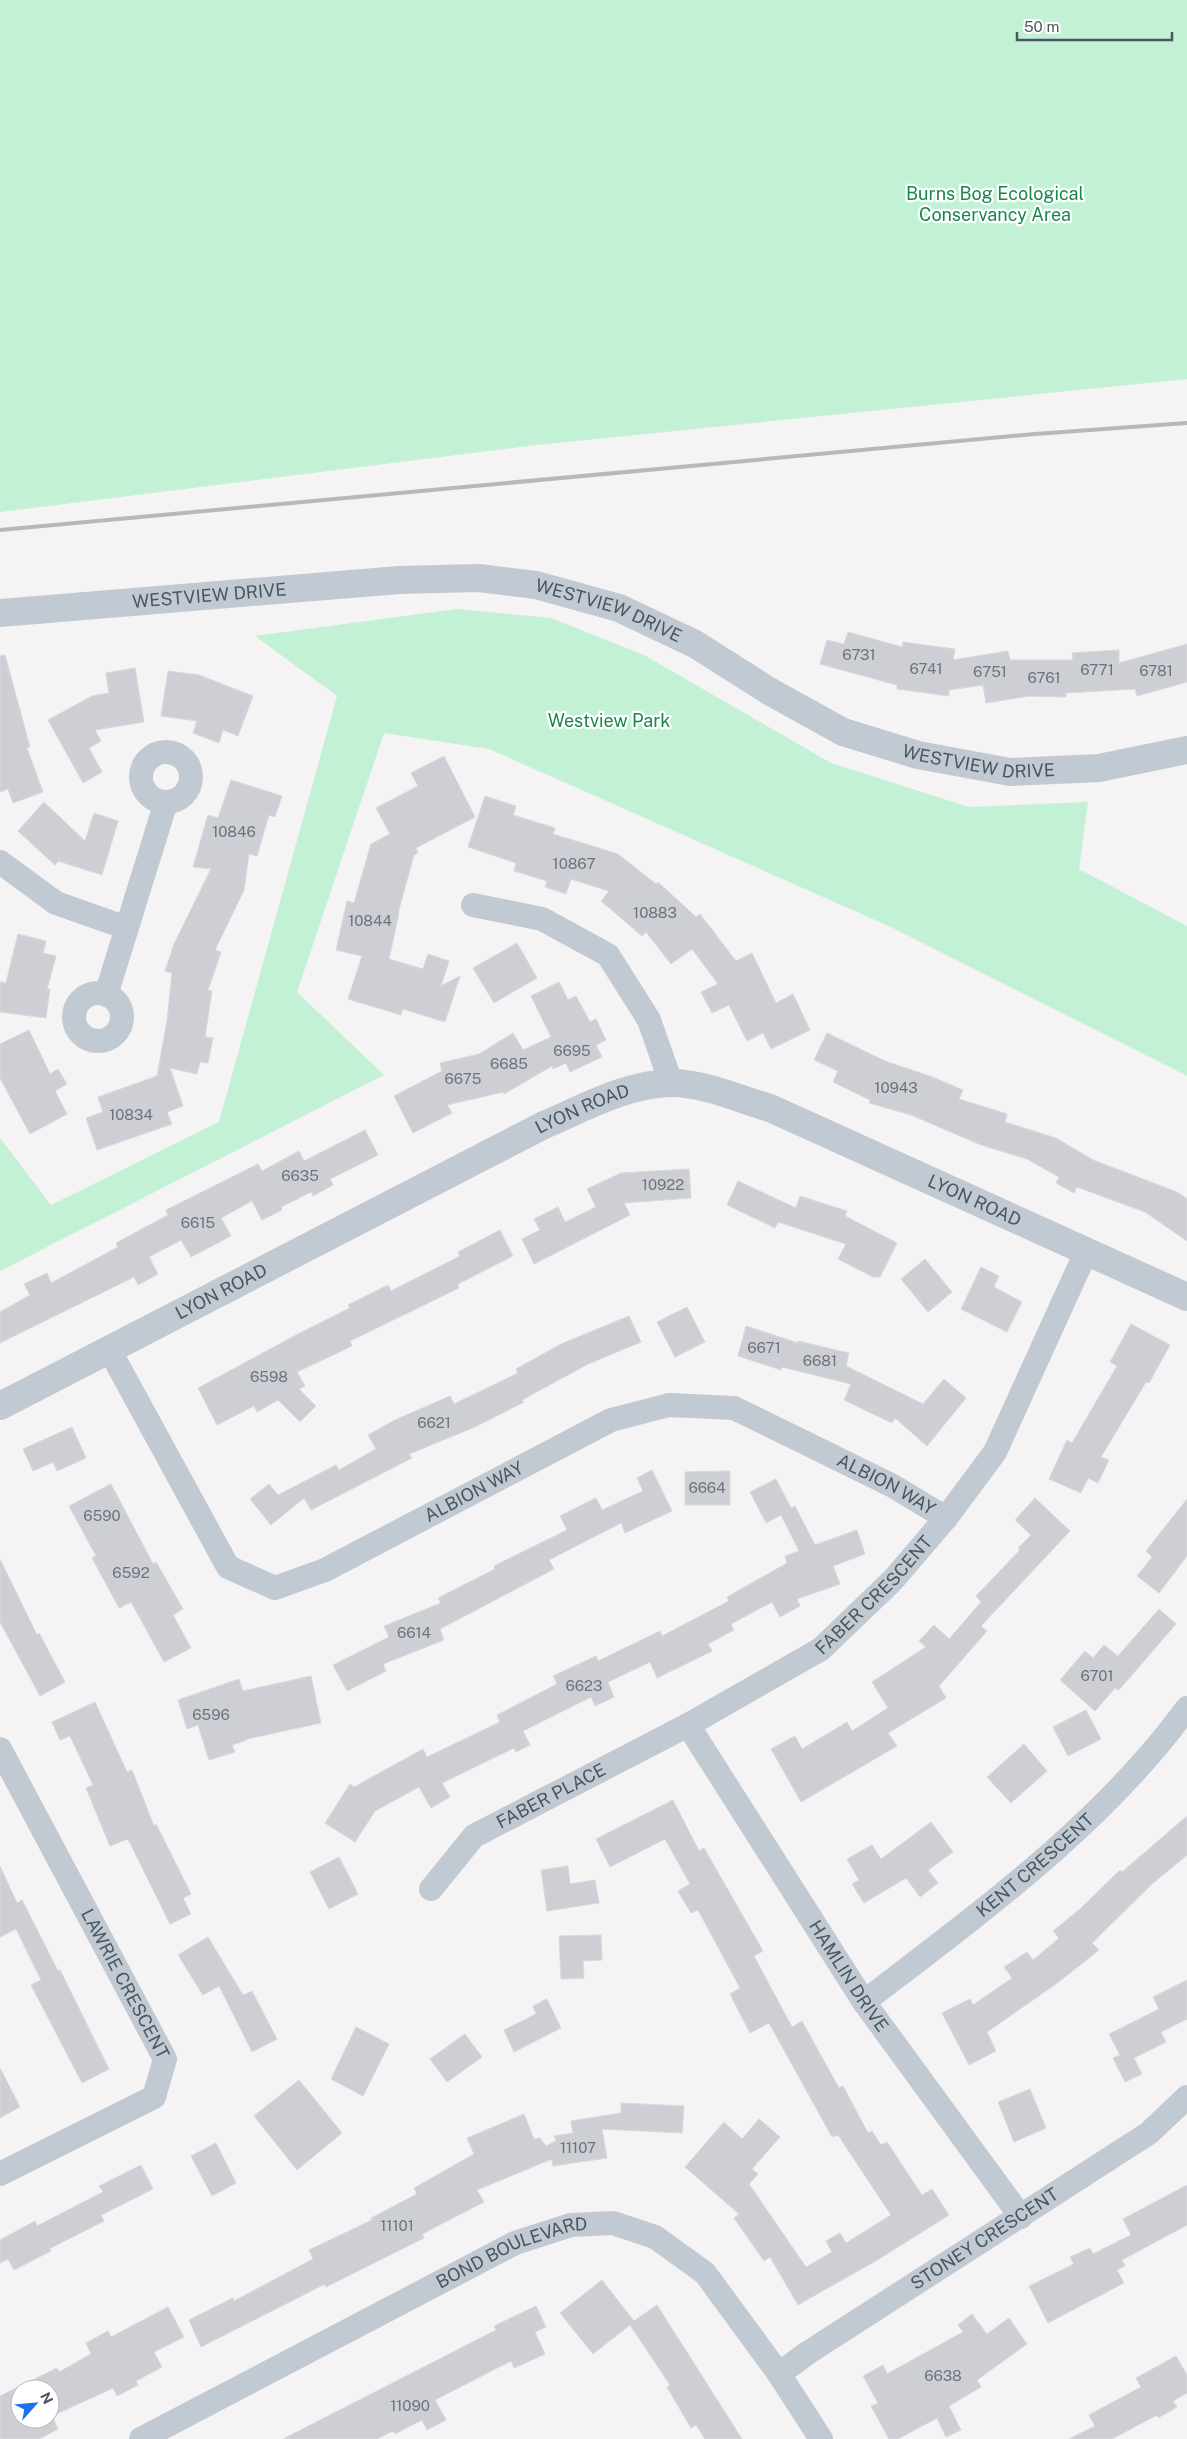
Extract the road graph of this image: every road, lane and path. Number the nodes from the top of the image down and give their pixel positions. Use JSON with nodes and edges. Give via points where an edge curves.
{"nodes":[{"id":1,"x":0,"y":614,"type":"edge"},
{"id":2,"x":1187,"y":750,"type":"edge"},
{"id":3,"x":166,"y":802,"type":"dead end"},
{"id":4,"x":0,"y":862,"type":"edge"},
{"id":5,"x":473,"y":905,"type":"dead end"},
{"id":6,"x":127,"y":928,"type":"junction"},
{"id":7,"x":106,"y":995,"type":"dead end"},
{"id":8,"x":671,"y":1083,"type":"junction"},
{"id":9,"x":1086,"y":1252,"type":"junction"},
{"id":10,"x":1187,"y":1297,"type":"edge"},
{"id":11,"x":110,"y":1350,"type":"junction"},
{"id":12,"x":0,"y":1406,"type":"edge"},
{"id":13,"x":946,"y":1518,"type":"junction"},
{"id":14,"x":1187,"y":1708,"type":"edge"},
{"id":15,"x":688,"y":1725,"type":"junction"},
{"id":16,"x":0,"y":1749,"type":"edge"},
{"id":17,"x":430,"y":1889,"type":"dead end"},
{"id":18,"x":864,"y":2002,"type":"junction"},
{"id":19,"x":1187,"y":2098,"type":"edge"},
{"id":20,"x":0,"y":2174,"type":"edge"},
{"id":21,"x":1021,"y":2217,"type":"junction"},
{"id":22,"x":779,"y":2374,"type":"junction"},
{"id":23,"x":142,"y":2439,"type":"edge"},
{"id":24,"x":821,"y":2439,"type":"edge"}],
"edges":[{"from":1,"to":2,"type":"street","name":"WESTVIEW DRIVE","via":[[399,580],[479,578],[536,585],[619,608],[695,644],[769,691],[843,732],[918,755],[1010,772],[1099,768]]},
{"from":3,"to":6,"type":"street"},
{"from":4,"to":6,"type":"street","via":[[56,903]]},
{"from":5,"to":8,"type":"street","via":[[542,919],[608,955],[649,1020]]},
{"from":6,"to":7,"type":"street"},
{"from":8,"to":9,"type":"street","name":"LYON ROAD","via":[[770,1108]]},
{"from":8,"to":11,"type":"street","name":"LYON ROAD","via":[[628,1090],[544,1125]]},
{"from":9,"to":10,"type":"street","name":"LYON ROAD"},
{"from":9,"to":13,"type":"street","name":"FABER CRESCENT","via":[[995,1452]]},
{"from":11,"to":12,"type":"street","name":"LYON ROAD"},
{"from":11,"to":13,"type":"street","name":"ALBION WAY","via":[[228,1567],[275,1588],[325,1570],[612,1420],[668,1405],[734,1408],[892,1486]]},
{"from":13,"to":15,"type":"street","name":"FABER CRESCENT","via":[[894,1580],[821,1649]]},
{"from":14,"to":18,"type":"street","name":"KENT CRESCENT","via":[[1170,1732],[1084,1823],[993,1902]]},
{"from":15,"to":17,"type":"street","name":"FABER PLACE","via":[[474,1836]]},
{"from":15,"to":18,"type":"street","name":"HAMLIN DRIVE"},
{"from":16,"to":20,"type":"street","name":"LAWRIE CRESCENT","via":[[165,2059],[154,2097]]},
{"from":18,"to":21,"type":"street","name":"HAMLIN DRIVE"},
{"from":19,"to":21,"type":"street","name":"STONEY CRESCENT","via":[[1149,2134]]},
{"from":21,"to":22,"type":"street","name":"STONEY CRESCENT"},
{"from":22,"to":23,"type":"street","name":"BOND BOULEVARD","via":[[705,2274],[655,2237],[613,2223],[571,2225],[515,2243]]},
{"from":22,"to":24,"type":"street","name":"BOND BOULEVARD"}]}
